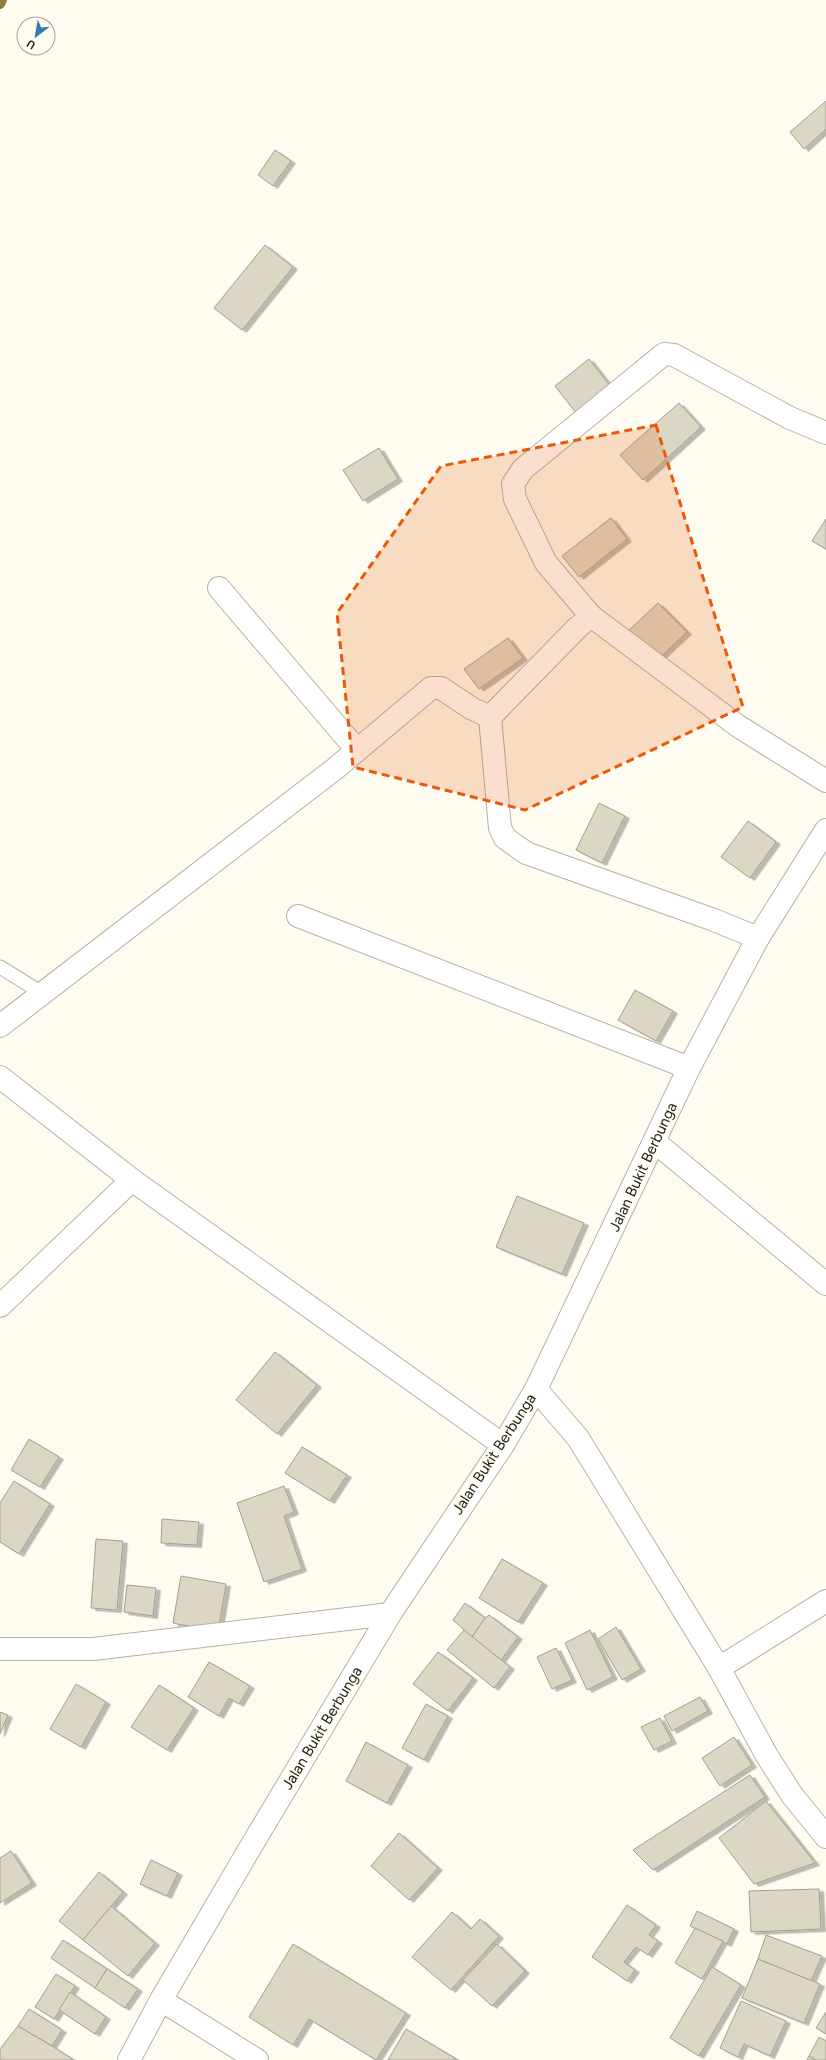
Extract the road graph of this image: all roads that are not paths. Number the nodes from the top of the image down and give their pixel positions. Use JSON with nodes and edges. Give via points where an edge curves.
{"nodes":[{"id":1,"x":826,"y":433,"type":"edge"},
{"id":2,"x":219,"y":588,"type":"dead end"},
{"id":3,"x":591,"y":616,"type":"junction"},
{"id":4,"x":490,"y":717,"type":"junction"},
{"id":5,"x":357,"y":750,"type":"junction"},
{"id":6,"x":826,"y":781,"type":"edge"},
{"id":7,"x":826,"y":830,"type":"edge"},
{"id":8,"x":298,"y":916,"type":"dead end"},
{"id":9,"x":758,"y":938,"type":"junction"},
{"id":10,"x":0,"y":967,"type":"edge"},
{"id":11,"x":42,"y":994,"type":"junction"},
{"id":12,"x":0,"y":1026,"type":"edge"},
{"id":13,"x":689,"y":1068,"type":"junction"},
{"id":14,"x":0,"y":1077,"type":"edge"},
{"id":15,"x":655,"y":1142,"type":"junction"},
{"id":16,"x":132,"y":1180,"type":"junction"},
{"id":17,"x":826,"y":1284,"type":"edge"},
{"id":18,"x":0,"y":1306,"type":"edge"},
{"id":19,"x":536,"y":1389,"type":"junction"},
{"id":20,"x":503,"y":1445,"type":"junction"},
{"id":21,"x":826,"y":1601,"type":"edge"},
{"id":22,"x":390,"y":1614,"type":"junction"},
{"id":23,"x":0,"y":1650,"type":"edge"},
{"id":24,"x":719,"y":1668,"type":"junction"},
{"id":25,"x":824,"y":1831,"type":"edge"},
{"id":26,"x":161,"y":2000,"type":"junction"},
{"id":27,"x":129,"y":2060,"type":"edge"},
{"id":28,"x":257,"y":2060,"type":"edge"}],
"edges":[{"from":1,"to":3,"type":"street","via":[[790,418],[674,355],[664,354],[656,360],[523,469],[513,484],[517,504],[546,563]]},
{"from":2,"to":5,"type":"street"},
{"from":3,"to":4,"type":"street"},
{"from":3,"to":6,"type":"street","via":[[738,726]]},
{"from":4,"to":5,"type":"street","via":[[441,688],[431,688]]},
{"from":4,"to":9,"type":"street","via":[[500,828],[505,838],[526,853]]},
{"from":5,"to":11,"type":"street"},
{"from":7,"to":9,"type":"street","name":"Jalan Bukit Berbunga"},
{"from":8,"to":13,"type":"street"},
{"from":9,"to":13,"type":"street","name":"Jalan Bukit Berbunga"},
{"from":10,"to":11,"type":"lane"},
{"from":11,"to":12,"type":"street"},
{"from":13,"to":15,"type":"street","name":"Jalan Bukit Berbunga"},
{"from":14,"to":16,"type":"street"},
{"from":15,"to":17,"type":"street"},
{"from":15,"to":19,"type":"street","name":"Jalan Bukit Berbunga"},
{"from":16,"to":18,"type":"street"},
{"from":16,"to":20,"type":"street"},
{"from":19,"to":20,"type":"street","name":"Jalan Bukit Berbunga"},
{"from":19,"to":24,"type":"street","via":[[578,1438]]},
{"from":20,"to":22,"type":"street","name":"Jalan Bukit Berbunga"},
{"from":21,"to":24,"type":"street"},
{"from":22,"to":23,"type":"street","via":[[93,1649]]},
{"from":22,"to":26,"type":"street","name":"Jalan Bukit Berbunga"},
{"from":24,"to":25,"type":"street","via":[[767,1756],[792,1795]]},
{"from":26,"to":27,"type":"street","name":"Jalan Bukit Berbunga"},
{"from":26,"to":28,"type":"street"}]}
